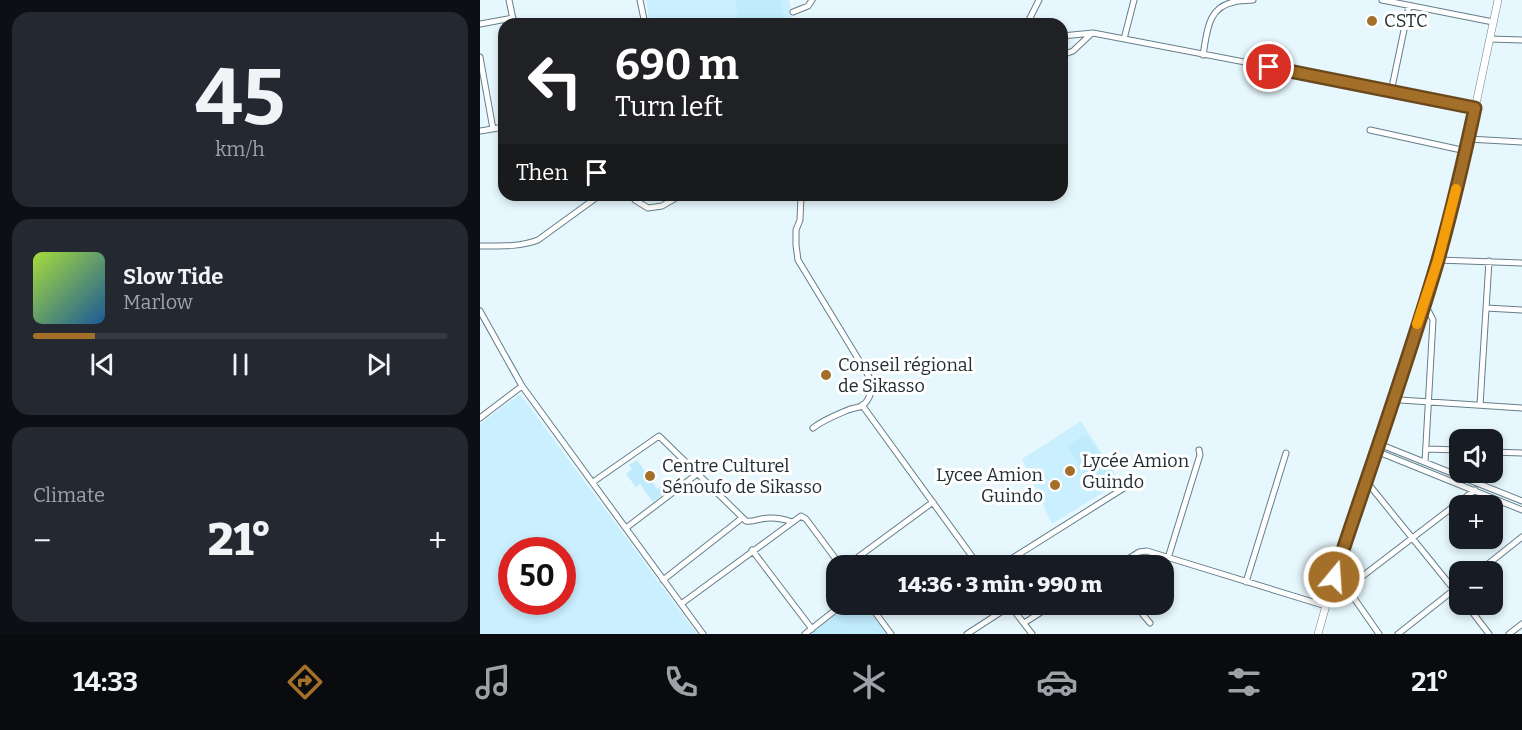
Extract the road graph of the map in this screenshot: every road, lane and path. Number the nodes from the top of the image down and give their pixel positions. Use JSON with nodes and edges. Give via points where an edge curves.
{"nodes":[{"id":1,"x":509,"y":0,"type":"edge"},
{"id":2,"x":640,"y":0,"type":"edge"},
{"id":3,"x":812,"y":0,"type":"edge"},
{"id":4,"x":1039,"y":0,"type":"edge"},
{"id":5,"x":1134,"y":0,"type":"edge"},
{"id":6,"x":1253,"y":0,"type":"edge"},
{"id":7,"x":1382,"y":0,"type":"edge"},
{"id":8,"x":1498,"y":0,"type":"edge"},
{"id":9,"x":1405,"y":4,"type":"edge"},
{"id":10,"x":794,"y":12,"type":"dead end"},
{"id":11,"x":512,"y":18,"type":"edge"},
{"id":12,"x":644,"y":18,"type":"edge"},
{"id":13,"x":1030,"y":18,"type":"edge"},
{"id":14,"x":498,"y":22,"type":"edge"},
{"id":15,"x":1493,"y":22,"type":"junction"},
{"id":16,"x":480,"y":24,"type":"edge"},
{"id":17,"x":1093,"y":33,"type":"junction"},
{"id":18,"x":1068,"y":35,"type":"edge"},
{"id":19,"x":1124,"y":39,"type":"junction"},
{"id":20,"x":1490,"y":39,"type":"junction"},
{"id":21,"x":1522,"y":40,"type":"edge"},
{"id":22,"x":1068,"y":53,"type":"edge"},
{"id":23,"x":1203,"y":55,"type":"junction"},
{"id":24,"x":480,"y":57,"type":"edge"},
{"id":25,"x":1392,"y":92,"type":"junction"},
{"id":26,"x":1475,"y":108,"type":"junction"},
{"id":27,"x":498,"y":128,"type":"edge"},
{"id":28,"x":493,"y":129,"type":"junction"},
{"id":29,"x":1370,"y":130,"type":"dead end"},
{"id":30,"x":480,"y":131,"type":"edge"},
{"id":31,"x":1468,"y":139,"type":"junction"},
{"id":32,"x":1522,"y":142,"type":"edge"},
{"id":33,"x":1466,"y":151,"type":"junction"},
{"id":34,"x":592,"y":201,"type":"edge"},
{"id":35,"x":637,"y":201,"type":"edge"},
{"id":36,"x":671,"y":201,"type":"edge"},
{"id":37,"x":801,"y":201,"type":"edge"},
{"id":38,"x":480,"y":246,"type":"edge"},
{"id":39,"x":1438,"y":260,"type":"junction"},
{"id":40,"x":1489,"y":261,"type":"junction"},
{"id":41,"x":1522,"y":263,"type":"edge"},
{"id":42,"x":1423,"y":305,"type":"junction"},
{"id":43,"x":1486,"y":308,"type":"junction"},
{"id":44,"x":1522,"y":310,"type":"edge"},
{"id":45,"x":480,"y":311,"type":"edge"},
{"id":46,"x":522,"y":387,"type":"junction"},
{"id":47,"x":1394,"y":398,"type":"junction"},
{"id":48,"x":1427,"y":402,"type":"junction"},
{"id":49,"x":862,"y":405,"type":"junction"},
{"id":50,"x":1480,"y":405,"type":"junction"},
{"id":51,"x":1522,"y":408,"type":"edge"},
{"id":52,"x":480,"y":418,"type":"edge"},
{"id":53,"x":813,"y":428,"type":"dead end"},
{"id":54,"x":1377,"y":448,"type":"junction"},
{"id":55,"x":1426,"y":449,"type":"junction"},
{"id":56,"x":1199,"y":450,"type":"dead end"},
{"id":57,"x":1449,"y":450,"type":"edge"},
{"id":58,"x":1503,"y":452,"type":"edge"},
{"id":59,"x":1286,"y":453,"type":"dead end"},
{"id":60,"x":1522,"y":453,"type":"edge"},
{"id":61,"x":1425,"y":462,"type":"junction"},
{"id":62,"x":698,"y":474,"type":"junction"},
{"id":63,"x":1366,"y":481,"type":"junction"},
{"id":64,"x":593,"y":482,"type":"junction"},
{"id":65,"x":1124,"y":488,"type":"dead end"},
{"id":66,"x":1475,"y":490,"type":"junction"},
{"id":67,"x":1522,"y":501,"type":"edge"},
{"id":68,"x":933,"y":502,"type":"junction"},
{"id":69,"x":1522,"y":510,"type":"edge"},
{"id":70,"x":742,"y":518,"type":"junction"},
{"id":71,"x":792,"y":522,"type":"junction"},
{"id":72,"x":626,"y":528,"type":"junction"},
{"id":73,"x":1522,"y":537,"type":"edge"},
{"id":74,"x":1413,"y":538,"type":"junction"},
{"id":75,"x":752,"y":550,"type":"junction"},
{"id":76,"x":833,"y":555,"type":"edge"},
{"id":77,"x":861,"y":555,"type":"edge"},
{"id":78,"x":971,"y":555,"type":"edge"},
{"id":79,"x":1017,"y":555,"type":"edge"},
{"id":80,"x":1135,"y":555,"type":"edge"},
{"id":81,"x":1157,"y":555,"type":"edge"},
{"id":82,"x":1169,"y":555,"type":"edge"},
{"id":83,"x":1174,"y":560,"type":"edge"},
{"id":84,"x":1492,"y":561,"type":"edge"},
{"id":85,"x":1334,"y":577,"type":"junction"},
{"id":86,"x":663,"y":580,"type":"junction"},
{"id":87,"x":1246,"y":582,"type":"junction"},
{"id":88,"x":1449,"y":584,"type":"edge"},
{"id":89,"x":1347,"y":588,"type":"junction"},
{"id":90,"x":1449,"y":594,"type":"edge"},
{"id":91,"x":1329,"y":596,"type":"junction"},
{"id":92,"x":681,"y":604,"type":"junction"},
{"id":93,"x":1326,"y":606,"type":"junction"},
{"id":94,"x":829,"y":615,"type":"edge"},
{"id":95,"x":877,"y":615,"type":"edge"},
{"id":96,"x":996,"y":615,"type":"edge"},
{"id":97,"x":1018,"y":615,"type":"edge"},
{"id":98,"x":1037,"y":615,"type":"edge"},
{"id":99,"x":1143,"y":615,"type":"edge"},
{"id":100,"x":1475,"y":615,"type":"edge"},
{"id":101,"x":1024,"y":623,"type":"junction"},
{"id":102,"x":1150,"y":623,"type":"dead end"},
{"id":103,"x":1522,"y":624,"type":"edge"},
{"id":104,"x":812,"y":628,"type":"junction"},
{"id":105,"x":703,"y":634,"type":"edge"},
{"id":106,"x":805,"y":634,"type":"edge"},
{"id":107,"x":891,"y":634,"type":"edge"},
{"id":108,"x":967,"y":634,"type":"edge"},
{"id":109,"x":1032,"y":634,"type":"edge"},
{"id":110,"x":1318,"y":634,"type":"edge"},
{"id":111,"x":1379,"y":634,"type":"edge"},
{"id":112,"x":1398,"y":634,"type":"edge"},
{"id":113,"x":1490,"y":634,"type":"edge"},
{"id":114,"x":1509,"y":634,"type":"edge"}],
"edges":[{"from":1,"to":11,"type":"street"},
{"from":2,"to":12,"type":"street"},
{"from":3,"to":10,"type":"street"},
{"from":4,"to":13,"type":"street"},
{"from":5,"to":19,"type":"street"},
{"from":6,"to":23,"type":"street","via":[[1232,2],[1217,9],[1209,20]]},
{"from":7,"to":9,"type":"street"},
{"from":8,"to":15,"type":"main road"},
{"from":9,"to":15,"type":"street"},
{"from":9,"to":25,"type":"street"},
{"from":14,"to":16,"type":"street"},
{"from":15,"to":20,"type":"main road"},
{"from":17,"to":18,"type":"street"},
{"from":17,"to":19,"type":"street"},
{"from":17,"to":22,"type":"street"},
{"from":19,"to":23,"type":"street"},
{"from":20,"to":21,"type":"street"},
{"from":20,"to":26,"type":"main road"},
{"from":23,"to":25,"type":"street"},
{"from":24,"to":28,"type":"street"},
{"from":25,"to":26,"type":"street"},
{"from":26,"to":31,"type":"main road"},
{"from":27,"to":28,"type":"street"},
{"from":28,"to":30,"type":"street"},
{"from":29,"to":33,"type":"street"},
{"from":31,"to":32,"type":"street"},
{"from":31,"to":33,"type":"main road"},
{"from":33,"to":39,"type":"main road"},
{"from":34,"to":38,"type":"street","via":[[531,243]]},
{"from":35,"to":36,"type":"street","via":[[648,208]]},
{"from":37,"to":49,"type":"street","via":[[796,230],[798,260],[871,380],[872,391]]},
{"from":39,"to":40,"type":"street"},
{"from":39,"to":42,"type":"main road"},
{"from":40,"to":41,"type":"street"},
{"from":40,"to":43,"type":"street"},
{"from":42,"to":47,"type":"main road"},
{"from":42,"to":48,"type":"street","via":[[1433,320]]},
{"from":43,"to":44,"type":"street"},
{"from":43,"to":50,"type":"street"},
{"from":45,"to":46,"type":"street"},
{"from":46,"to":52,"type":"street"},
{"from":46,"to":64,"type":"street"},
{"from":47,"to":48,"type":"street"},
{"from":47,"to":54,"type":"main road"},
{"from":48,"to":50,"type":"street"},
{"from":48,"to":55,"type":"street"},
{"from":49,"to":53,"type":"street"},
{"from":49,"to":68,"type":"street"},
{"from":50,"to":51,"type":"street"},
{"from":54,"to":61,"type":"street"},
{"from":54,"to":63,"type":"main road"},
{"from":54,"to":66,"type":"street"},
{"from":55,"to":57,"type":"street"},
{"from":55,"to":61,"type":"street"},
{"from":56,"to":82,"type":"street"},
{"from":58,"to":60,"type":"street"},
{"from":59,"to":87,"type":"street"},
{"from":61,"to":67,"type":"street"},
{"from":62,"to":64,"type":"street","via":[[659,436]]},
{"from":62,"to":70,"type":"street"},
{"from":62,"to":72,"type":"street"},
{"from":63,"to":74,"type":"street"},
{"from":63,"to":85,"type":"main road"},
{"from":64,"to":72,"type":"street"},
{"from":65,"to":79,"type":"street"},
{"from":66,"to":69,"type":"street"},
{"from":66,"to":74,"type":"street"},
{"from":68,"to":77,"type":"street"},
{"from":68,"to":78,"type":"street"},
{"from":70,"to":71,"type":"street","via":[[751,522],[779,518]]},
{"from":70,"to":86,"type":"street"},
{"from":71,"to":75,"type":"street"},
{"from":71,"to":76,"type":"street","via":[[805,517]]},
{"from":72,"to":86,"type":"street"},
{"from":73,"to":84,"type":"street"},
{"from":74,"to":88,"type":"street"},
{"from":74,"to":89,"type":"street"},
{"from":75,"to":92,"type":"street"},
{"from":75,"to":104,"type":"street"},
{"from":80,"to":81,"type":"street","via":[[1142,551]]},
{"from":83,"to":87,"type":"street"},
{"from":85,"to":89,"type":"street"},
{"from":85,"to":91,"type":"main road"},
{"from":86,"to":92,"type":"street"},
{"from":87,"to":93,"type":"street"},
{"from":89,"to":91,"type":"street"},
{"from":89,"to":111,"type":"street"},
{"from":90,"to":112,"type":"street"},
{"from":91,"to":93,"type":"main road"},
{"from":92,"to":105,"type":"street"},
{"from":93,"to":110,"type":"main road"},
{"from":94,"to":104,"type":"street"},
{"from":95,"to":107,"type":"street"},
{"from":96,"to":108,"type":"street"},
{"from":97,"to":101,"type":"street"},
{"from":98,"to":101,"type":"street"},
{"from":99,"to":102,"type":"street"},
{"from":100,"to":113,"type":"street"},
{"from":101,"to":109,"type":"street"},
{"from":103,"to":114,"type":"street"},
{"from":104,"to":106,"type":"street"}]}
